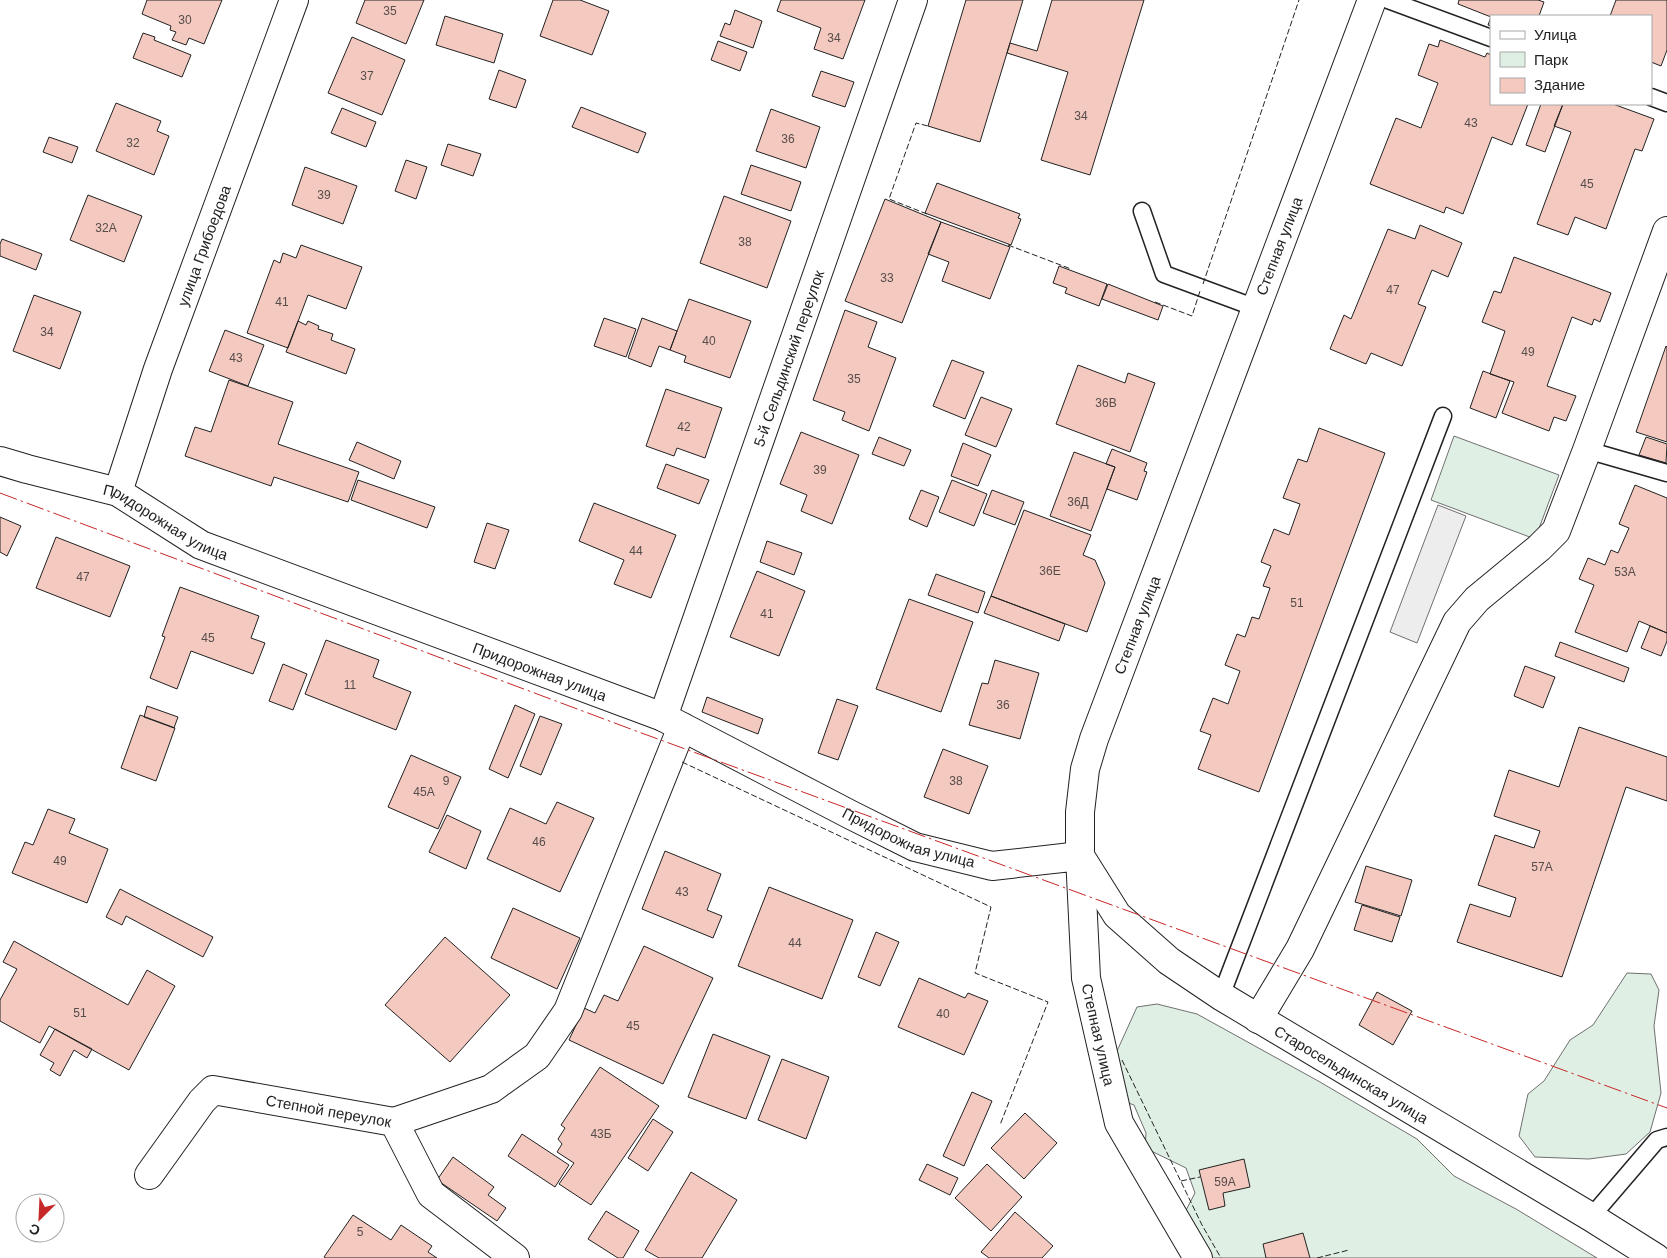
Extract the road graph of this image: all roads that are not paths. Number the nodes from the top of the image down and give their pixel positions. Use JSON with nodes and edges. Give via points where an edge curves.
{"nodes":[{"id":1,"x":294,"y":0,"type":"edge"},
{"id":2,"x":914,"y":0,"type":"edge"},
{"id":3,"x":1372,"y":0,"type":"edge"},
{"id":4,"x":1388,"y":0,"type":"edge"},
{"id":5,"x":1490,"y":38,"type":"edge"},
{"id":6,"x":1652,"y":97,"type":"edge"},
{"id":7,"x":1667,"y":103,"type":"edge"},
{"id":8,"x":1142,"y":211,"type":"dead end"},
{"id":9,"x":1667,"y":232,"type":"edge"},
{"id":10,"x":1256,"y":308,"type":"junction"},
{"id":11,"x":1443,"y":416,"type":"dead end"},
{"id":12,"x":1587,"y":450,"type":"junction"},
{"id":13,"x":0,"y":461,"type":"edge"},
{"id":14,"x":1667,"y":473,"type":"edge"},
{"id":15,"x":118,"y":492,"type":"junction"},
{"id":16,"x":672,"y":722,"type":"junction"},
{"id":17,"x":1080,"y":856,"type":"junction"},
{"id":18,"x":1221,"y":996,"type":"junction"},
{"id":19,"x":1258,"y":1019,"type":"junction"},
{"id":20,"x":394,"y":1122,"type":"junction"},
{"id":21,"x":1667,"y":1137,"type":"edge"},
{"id":22,"x":149,"y":1175,"type":"dead end"},
{"id":23,"x":1591,"y":1217,"type":"junction"},
{"id":24,"x":515,"y":1258,"type":"edge"},
{"id":25,"x":1198,"y":1258,"type":"edge"},
{"id":26,"x":1656,"y":1258,"type":"edge"}],
"edges":[{"from":1,"to":15,"type":"street","name":"улица Грибоедова","via":[[158,369]]},
{"from":2,"to":16,"type":"street","name":"5-й Сельдинский переулок"},
{"from":3,"to":10,"type":"street","name":"Степная улица"},
{"from":4,"to":5,"type":"lane"},
{"from":6,"to":7,"type":"lane"},
{"from":8,"to":10,"type":"lane","via":[[1164,274]]},
{"from":9,"to":12,"type":"street"},
{"from":10,"to":17,"type":"street","name":"Степная улица","via":[[1094,738],[1085,769],[1080,812]]},
{"from":11,"to":18,"type":"lane"},
{"from":12,"to":14,"type":"lane"},
{"from":12,"to":19,"type":"street","via":[[1556,530],[1478,599],[1457,622],[1300,949]]},
{"from":13,"to":15,"type":"street","name":"Придорожная улица"},
{"from":15,"to":16,"type":"street","name":"Придорожная улица","via":[[201,545]]},
{"from":16,"to":17,"type":"street","name":"Придорожная улица","via":[[915,847],[992,866]]},
{"from":16,"to":20,"type":"street","name":"5-й Сельдинский переулок","via":[[568,1011],[537,1056],[491,1089]]},
{"from":17,"to":18,"type":"street","name":"Старосельдинская улица","via":[[1117,915],[1169,961]]},
{"from":17,"to":25,"type":"street","name":"Степная улица","via":[[1086,978],[1119,1123]]},
{"from":18,"to":19,"type":"street","name":"Старосельдинская улица"},
{"from":19,"to":23,"type":"street","name":"Старосельдинская улица"},
{"from":20,"to":22,"type":"street","name":"Степной переулок","via":[[213,1090]]},
{"from":20,"to":24,"type":"street","name":"Степной переулок","via":[[431,1194]]},
{"from":21,"to":23,"type":"lane","via":[[1657,1140]]},
{"from":23,"to":26,"type":"street","name":"Старосельдинская улица"}]}
